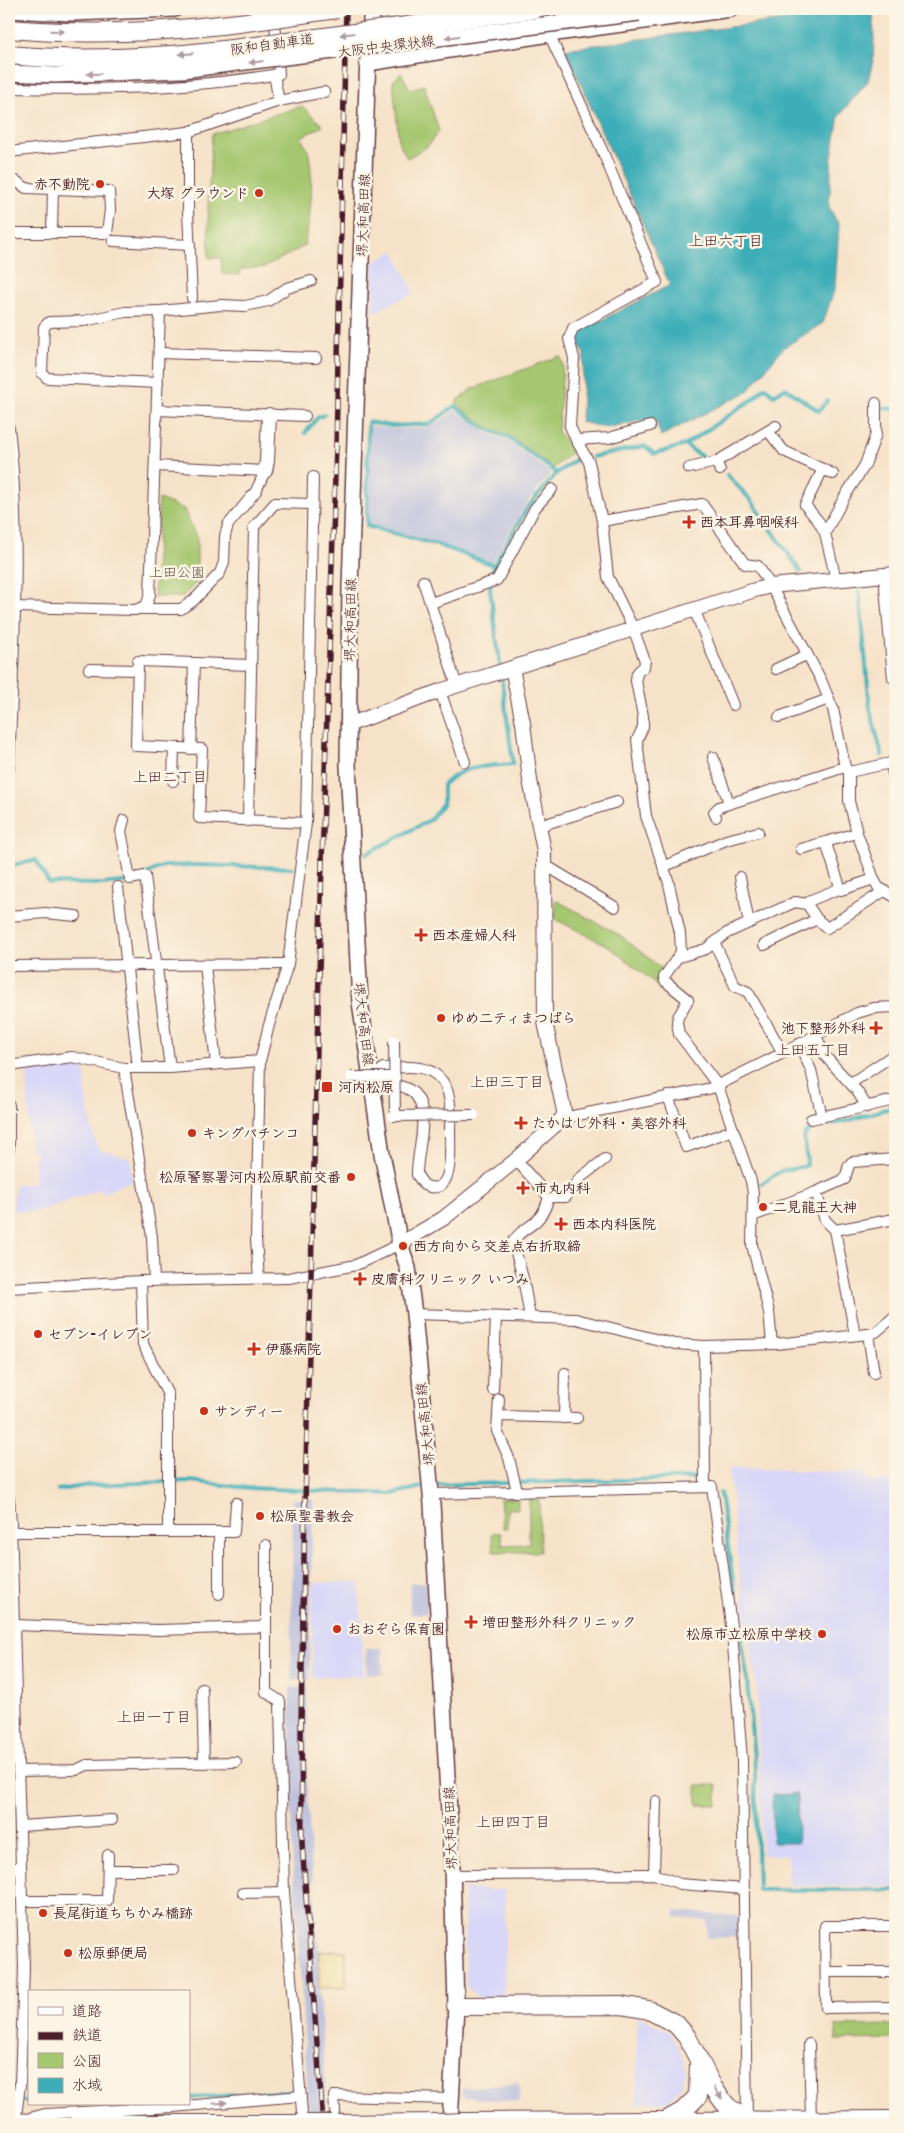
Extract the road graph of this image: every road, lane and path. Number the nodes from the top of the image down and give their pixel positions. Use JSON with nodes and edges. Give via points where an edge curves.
{"nodes":[{"id":1,"x":175,"y":9,"type":"edge"},
{"id":2,"x":274,"y":9,"type":"edge"},
{"id":3,"x":337,"y":9,"type":"edge"},
{"id":4,"x":372,"y":9,"type":"edge"},
{"id":5,"x":534,"y":9,"type":"edge"},
{"id":6,"x":672,"y":9,"type":"edge"},
{"id":7,"x":732,"y":9,"type":"edge"},
{"id":8,"x":9,"y":10,"type":"edge"},
{"id":9,"x":9,"y":29,"type":"edge"},
{"id":10,"x":549,"y":34,"type":"junction"},
{"id":11,"x":9,"y":55,"type":"edge"},
{"id":12,"x":368,"y":63,"type":"junction"},
{"id":13,"x":9,"y":73,"type":"edge"},
{"id":14,"x":274,"y":75,"type":"junction"},
{"id":15,"x":9,"y":88,"type":"edge"},
{"id":16,"x":324,"y":92,"type":"dead end"},
{"id":17,"x":279,"y":102,"type":"junction"},
{"id":18,"x":188,"y":132,"type":"junction"},
{"id":19,"x":9,"y":152,"type":"edge"},
{"id":20,"x":9,"y":181,"type":"edge"},
{"id":21,"x":53,"y":188,"type":"junction"},
{"id":22,"x":52,"y":232,"type":"junction"},
{"id":23,"x":14,"y":233,"type":"dead end"},
{"id":24,"x":113,"y":241,"type":"dead end"},
{"id":25,"x":190,"y":245,"type":"junction"},
{"id":26,"x":312,"y":281,"type":"dead end"},
{"id":27,"x":192,"y":298,"type":"dead end"},
{"id":28,"x":160,"y":311,"type":"junction"},
{"id":29,"x":159,"y":353,"type":"junction"},
{"id":30,"x":316,"y":358,"type":"dead end"},
{"id":31,"x":158,"y":383,"type":"junction"},
{"id":32,"x":876,"y":403,"type":"dead end"},
{"id":33,"x":157,"y":410,"type":"junction"},
{"id":34,"x":269,"y":415,"type":"junction"},
{"id":35,"x":305,"y":416,"type":"dead end"},
{"id":36,"x":650,"y":426,"type":"dead end"},
{"id":37,"x":9,"y":428,"type":"edge"},
{"id":38,"x":576,"y":440,"type":"junction"},
{"id":39,"x":155,"y":466,"type":"junction"},
{"id":40,"x":689,"y":468,"type":"dead end"},
{"id":41,"x":823,"y":469,"type":"junction"},
{"id":42,"x":264,"y":471,"type":"junction"},
{"id":43,"x":833,"y":474,"type":"dead end"},
{"id":44,"x":312,"y":477,"type":"dead end"},
{"id":45,"x":552,"y":489,"type":"dead end"},
{"id":46,"x":312,"y":504,"type":"junction"},
{"id":47,"x":602,"y":521,"type":"junction"},
{"id":48,"x":825,"y":533,"type":"junction"},
{"id":49,"x":890,"y":575,"type":"edge"},
{"id":50,"x":836,"y":580,"type":"junction"},
{"id":51,"x":423,"y":581,"type":"dead end"},
{"id":52,"x":771,"y":586,"type":"junction"},
{"id":53,"x":431,"y":603,"type":"junction"},
{"id":54,"x":12,"y":607,"type":"edge"},
{"id":55,"x":140,"y":609,"type":"junction"},
{"id":56,"x":694,"y":609,"type":"junction"},
{"id":57,"x":633,"y":628,"type":"junction"},
{"id":58,"x":806,"y":655,"type":"junction"},
{"id":59,"x":194,"y":663,"type":"junction"},
{"id":60,"x":251,"y":665,"type":"junction"},
{"id":61,"x":511,"y":668,"type":"junction"},
{"id":62,"x":776,"y":669,"type":"dead end"},
{"id":63,"x":89,"y":670,"type":"dead end"},
{"id":64,"x":138,"y":670,"type":"junction"},
{"id":65,"x":893,"y":678,"type":"dead end"},
{"id":66,"x":457,"y":686,"type":"junction"},
{"id":67,"x":440,"y":691,"type":"junction"},
{"id":68,"x":829,"y":700,"type":"junction"},
{"id":69,"x":733,"y":705,"type":"dead end"},
{"id":70,"x":779,"y":717,"type":"dead end"},
{"id":71,"x":348,"y":725,"type":"junction"},
{"id":72,"x":174,"y":748,"type":"junction"},
{"id":73,"x":191,"y":749,"type":"junction"},
{"id":74,"x":714,"y":757,"type":"dead end"},
{"id":75,"x":465,"y":762,"type":"dead end"},
{"id":76,"x":893,"y":763,"type":"edge"},
{"id":77,"x":9,"y":768,"type":"edge"},
{"id":78,"x":847,"y":770,"type":"junction"},
{"id":79,"x":895,"y":780,"type":"edge"},
{"id":80,"x":173,"y":781,"type":"dead end"},
{"id":81,"x":617,"y":802,"type":"dead end"},
{"id":82,"x":729,"y":803,"type":"junction"},
{"id":83,"x":716,"y":817,"type":"dead end"},
{"id":84,"x":124,"y":820,"type":"dead end"},
{"id":85,"x":248,"y":821,"type":"junction"},
{"id":86,"x":306,"y":823,"type":"junction"},
{"id":87,"x":539,"y":826,"type":"junction"},
{"id":88,"x":758,"y":832,"type":"dead end"},
{"id":89,"x":857,"y":833,"type":"junction"},
{"id":90,"x":826,"y":842,"type":"junction"},
{"id":91,"x":801,"y":850,"type":"dead end"},
{"id":92,"x":545,"y":865,"type":"junction"},
{"id":93,"x":663,"y":867,"type":"junction"},
{"id":94,"x":740,"y":877,"type":"dead end"},
{"id":95,"x":874,"y":879,"type":"junction"},
{"id":96,"x":118,"y":887,"type":"dead end"},
{"id":97,"x":840,"y":888,"type":"junction"},
{"id":98,"x":884,"y":891,"type":"junction"},
{"id":99,"x":895,"y":897,"type":"edge"},
{"id":100,"x":807,"y":904,"type":"junction"},
{"id":101,"x":616,"y":908,"type":"dead end"},
{"id":102,"x":9,"y":916,"type":"edge"},
{"id":103,"x":76,"y":916,"type":"dead end"},
{"id":104,"x":817,"y":919,"type":"junction"},
{"id":105,"x":749,"y":923,"type":"junction"},
{"id":106,"x":715,"y":944,"type":"junction"},
{"id":107,"x":764,"y":945,"type":"dead end"},
{"id":108,"x":679,"y":957,"type":"junction"},
{"id":109,"x":288,"y":964,"type":"junction"},
{"id":110,"x":205,"y":965,"type":"junction"},
{"id":111,"x":9,"y":966,"type":"edge"},
{"id":112,"x":127,"y":966,"type":"junction"},
{"id":113,"x":157,"y":966,"type":"junction"},
{"id":114,"x":895,"y":1007,"type":"edge"},
{"id":115,"x":815,"y":1034,"type":"junction"},
{"id":116,"x":394,"y":1041,"type":"dead end"},
{"id":117,"x":799,"y":1044,"type":"junction"},
{"id":118,"x":783,"y":1053,"type":"junction"},
{"id":119,"x":895,"y":1054,"type":"edge"},
{"id":120,"x":260,"y":1061,"type":"junction"},
{"id":121,"x":216,"y":1064,"type":"junction"},
{"id":122,"x":9,"y":1066,"type":"edge"},
{"id":123,"x":124,"y":1068,"type":"junction"},
{"id":124,"x":138,"y":1068,"type":"junction"},
{"id":125,"x":170,"y":1068,"type":"junction"},
{"id":126,"x":351,"y":1077,"type":"dead end"},
{"id":127,"x":395,"y":1077,"type":"junction"},
{"id":128,"x":372,"y":1082,"type":"junction"},
{"id":129,"x":851,"y":1083,"type":"junction"},
{"id":130,"x":718,"y":1086,"type":"junction"},
{"id":131,"x":668,"y":1096,"type":"junction"},
{"id":132,"x":890,"y":1101,"type":"dead end"},
{"id":133,"x":9,"y":1105,"type":"edge"},
{"id":134,"x":866,"y":1107,"type":"junction"},
{"id":135,"x":474,"y":1115,"type":"dead end"},
{"id":136,"x":563,"y":1118,"type":"junction"},
{"id":137,"x":732,"y":1130,"type":"junction"},
{"id":138,"x":9,"y":1150,"type":"edge"},
{"id":139,"x":605,"y":1159,"type":"dead end"},
{"id":140,"x":895,"y":1159,"type":"edge"},
{"id":141,"x":516,"y":1160,"type":"junction"},
{"id":142,"x":816,"y":1192,"type":"junction"},
{"id":143,"x":550,"y":1196,"type":"junction"},
{"id":144,"x":753,"y":1216,"type":"junction"},
{"id":145,"x":889,"y":1220,"type":"dead end"},
{"id":146,"x":835,"y":1230,"type":"junction"},
{"id":147,"x":400,"y":1244,"type":"junction"},
{"id":148,"x":259,"y":1279,"type":"junction"},
{"id":149,"x":141,"y":1281,"type":"junction"},
{"id":150,"x":154,"y":1281,"type":"junction"},
{"id":151,"x":9,"y":1288,"type":"edge"},
{"id":152,"x":414,"y":1314,"type":"junction"},
{"id":153,"x":895,"y":1316,"type":"edge"},
{"id":154,"x":496,"y":1317,"type":"junction"},
{"id":155,"x":530,"y":1317,"type":"junction"},
{"id":156,"x":868,"y":1334,"type":"junction"},
{"id":157,"x":855,"y":1335,"type":"junction"},
{"id":158,"x":772,"y":1344,"type":"junction"},
{"id":159,"x":704,"y":1346,"type":"junction"},
{"id":160,"x":566,"y":1373,"type":"dead end"},
{"id":161,"x":874,"y":1373,"type":"dead end"},
{"id":162,"x":498,"y":1416,"type":"junction"},
{"id":163,"x":564,"y":1418,"type":"junction"},
{"id":164,"x":577,"y":1418,"type":"dead end"},
{"id":165,"x":431,"y":1487,"type":"junction"},
{"id":166,"x":705,"y":1488,"type":"junction"},
{"id":167,"x":517,"y":1489,"type":"junction"},
{"id":168,"x":9,"y":1499,"type":"edge"},
{"id":169,"x":236,"y":1503,"type":"dead end"},
{"id":170,"x":11,"y":1526,"type":"edge"},
{"id":171,"x":168,"y":1532,"type":"junction"},
{"id":172,"x":219,"y":1532,"type":"junction"},
{"id":173,"x":266,"y":1545,"type":"dead end"},
{"id":174,"x":220,"y":1594,"type":"dead end"},
{"id":175,"x":11,"y":1604,"type":"edge"},
{"id":176,"x":14,"y":1625,"type":"junction"},
{"id":177,"x":265,"y":1627,"type":"junction"},
{"id":178,"x":202,"y":1689,"type":"dead end"},
{"id":179,"x":13,"y":1748,"type":"edge"},
{"id":180,"x":236,"y":1762,"type":"dead end"},
{"id":181,"x":204,"y":1763,"type":"junction"},
{"id":182,"x":18,"y":1771,"type":"junction"},
{"id":183,"x":656,"y":1801,"type":"dead end"},
{"id":184,"x":112,"y":1820,"type":"dead end"},
{"id":185,"x":20,"y":1826,"type":"junction"},
{"id":186,"x":108,"y":1855,"type":"dead end"},
{"id":187,"x":9,"y":1868,"type":"edge"},
{"id":188,"x":21,"y":1868,"type":"junction"},
{"id":189,"x":108,"y":1870,"type":"junction"},
{"id":190,"x":174,"y":1870,"type":"dead end"},
{"id":191,"x":654,"y":1874,"type":"junction"},
{"id":192,"x":452,"y":1875,"type":"junction"},
{"id":193,"x":744,"y":1889,"type":"junction"},
{"id":194,"x":284,"y":1892,"type":"junction"},
{"id":195,"x":243,"y":1893,"type":"dead end"},
{"id":196,"x":22,"y":1901,"type":"junction"},
{"id":197,"x":895,"y":1926,"type":"edge"},
{"id":198,"x":826,"y":1972,"type":"junction"},
{"id":199,"x":895,"y":1972,"type":"edge"},
{"id":200,"x":456,"y":2006,"type":"junction"},
{"id":201,"x":895,"y":2007,"type":"edge"},
{"id":202,"x":809,"y":2044,"type":"dead end"},
{"id":203,"x":699,"y":2058,"type":"junction"},
{"id":204,"x":301,"y":2096,"type":"junction"},
{"id":205,"x":451,"y":2099,"type":"junction"},
{"id":206,"x":190,"y":2105,"type":"edge"},
{"id":207,"x":184,"y":2106,"type":"edge"},
{"id":208,"x":333,"y":2117,"type":"edge"},
{"id":209,"x":306,"y":2118,"type":"edge"},
{"id":210,"x":666,"y":2120,"type":"junction"},
{"id":211,"x":747,"y":2120,"type":"junction"},
{"id":212,"x":811,"y":2120,"type":"junction"},
{"id":213,"x":895,"y":2120,"type":"edge"},
{"id":214,"x":13,"y":2123,"type":"edge"},
{"id":215,"x":452,"y":2123,"type":"edge"},
{"id":216,"x":51,"y":2124,"type":"edge"},
{"id":217,"x":78,"y":2124,"type":"edge"}],
"edges":[{"from":1,"to":8,"type":"main road","via":[[72,14]]},
{"from":2,"to":14,"type":"street","via":[[279,74]]},
{"from":9,"to":3,"type":"highway","name":"阪和自動車道","one_way":true,"bridge":true,"via":[[147,32]]},
{"from":4,"to":12,"type":"main road","name":"堺大和高田線"},
{"from":5,"to":11,"type":"highway","name":"阪和自動車道","one_way":true,"bridge":true,"via":[[224,51],[85,58]]},
{"from":6,"to":13,"type":"main road","name":"大阪中央環状線","one_way":true,"bridge":true,"via":[[182,70],[55,75]]},
{"from":7,"to":10,"type":"main road"},
{"from":10,"to":12,"type":"main road"},
{"from":10,"to":38,"type":"street","via":[[658,282],[573,328],[569,339],[574,358],[570,426]]},
{"from":12,"to":71,"type":"main road","name":"堺大和高田線"},
{"from":14,"to":15,"type":"street","via":[[184,86],[81,90]]},
{"from":14,"to":17,"type":"street"},
{"from":16,"to":17,"type":"street"},
{"from":17,"to":18,"type":"street"},
{"from":18,"to":19,"type":"street"},
{"from":18,"to":25,"type":"street"},
{"from":20,"to":21,"type":"street","via":[[16,181],[26,188]]},
{"from":21,"to":22,"type":"street"},
{"from":21,"to":22,"type":"street","via":[[109,191],[110,210],[106,232]]},
{"from":22,"to":23,"type":"street"},
{"from":24,"to":25,"type":"street"},
{"from":25,"to":27,"type":"street"},
{"from":26,"to":28,"type":"street","via":[[287,288],[268,301],[245,306]]},
{"from":28,"to":29,"type":"street"},
{"from":28,"to":31,"type":"street","via":[[49,322],[44,327],[42,373],[48,378]]},
{"from":29,"to":30,"type":"street"},
{"from":29,"to":31,"type":"street"},
{"from":31,"to":33,"type":"street"},
{"from":32,"to":48,"type":"street","via":[[876,434],[865,465]]},
{"from":33,"to":34,"type":"street"},
{"from":33,"to":39,"type":"street"},
{"from":34,"to":35,"type":"street"},
{"from":34,"to":42,"type":"street"},
{"from":36,"to":38,"type":"street","via":[[609,438]]},
{"from":37,"to":54,"type":"street","via":[[16,530]]},
{"from":38,"to":47,"type":"street","via":[[589,462]]},
{"from":39,"to":42,"type":"street"},
{"from":39,"to":55,"type":"street","via":[[149,600]]},
{"from":40,"to":41,"type":"street","via":[[718,466],[772,428],[784,450]]},
{"from":41,"to":43,"type":"street"},
{"from":41,"to":48,"type":"street","via":[[806,506]]},
{"from":42,"to":55,"type":"street","via":[[256,491],[228,525],[220,573],[181,609]]},
{"from":44,"to":46,"type":"street"},
{"from":45,"to":53,"type":"street","via":[[535,508],[497,580]]},
{"from":46,"to":60,"type":"street","via":[[275,503],[254,527]]},
{"from":46,"to":86,"type":"street"},
{"from":47,"to":52,"type":"street","via":[[702,504],[745,564],[758,566]]},
{"from":47,"to":57,"type":"street","via":[[608,577]]},
{"from":48,"to":50,"type":"street"},
{"from":49,"to":50,"type":"street"},
{"from":49,"to":65,"type":"street"},
{"from":50,"to":52,"type":"street"},
{"from":51,"to":53,"type":"street"},
{"from":52,"to":56,"type":"street"},
{"from":52,"to":58,"type":"street"},
{"from":53,"to":66,"type":"street"},
{"from":54,"to":55,"type":"street"},
{"from":54,"to":77,"type":"street"},
{"from":56,"to":57,"type":"street"},
{"from":56,"to":69,"type":"street"},
{"from":57,"to":61,"type":"street"},
{"from":57,"to":93,"type":"street","via":[[645,661],[636,675],[643,716],[643,727],[637,740],[644,803]]},
{"from":58,"to":62,"type":"street"},
{"from":58,"to":68,"type":"street"},
{"from":59,"to":60,"type":"street"},
{"from":59,"to":64,"type":"street","via":[[138,661]]},
{"from":59,"to":73,"type":"street"},
{"from":60,"to":85,"type":"street"},
{"from":61,"to":66,"type":"street"},
{"from":61,"to":87,"type":"street"},
{"from":63,"to":64,"type":"street"},
{"from":64,"to":72,"type":"street","via":[[136,746]]},
{"from":66,"to":67,"type":"street"},
{"from":67,"to":71,"type":"street"},
{"from":67,"to":75,"type":"street"},
{"from":68,"to":70,"type":"street"},
{"from":68,"to":78,"type":"street"},
{"from":71,"to":128,"type":"main road","name":"堺大和高田線","via":[[358,979]]},
{"from":72,"to":73,"type":"street"},
{"from":72,"to":80,"type":"street"},
{"from":73,"to":85,"type":"street","via":[[202,749],[199,818]]},
{"from":74,"to":82,"type":"street"},
{"from":76,"to":78,"type":"street"},
{"from":76,"to":79,"type":"street"},
{"from":78,"to":82,"type":"street"},
{"from":78,"to":89,"type":"street","via":[[849,801]]},
{"from":81,"to":87,"type":"street"},
{"from":82,"to":83,"type":"street","via":[[714,812]]},
{"from":84,"to":113,"type":"street","via":[[122,831],[130,879],[145,876]]},
{"from":85,"to":86,"type":"street"},
{"from":86,"to":109,"type":"street"},
{"from":87,"to":92,"type":"street"},
{"from":88,"to":93,"type":"street","via":[[726,840]]},
{"from":89,"to":90,"type":"street"},
{"from":89,"to":95,"type":"street"},
{"from":90,"to":91,"type":"street"},
{"from":90,"to":97,"type":"street"},
{"from":92,"to":101,"type":"street"},
{"from":92,"to":136,"type":"street","via":[[545,1022],[564,1104]]},
{"from":93,"to":108,"type":"street","via":[[680,933]]},
{"from":94,"to":105,"type":"street"},
{"from":95,"to":97,"type":"street"},
{"from":95,"to":98,"type":"street"},
{"from":96,"to":112,"type":"street"},
{"from":97,"to":100,"type":"street"},
{"from":98,"to":99,"type":"street"},
{"from":98,"to":104,"type":"street","via":[[827,928]]},
{"from":100,"to":104,"type":"street"},
{"from":100,"to":105,"type":"street","via":[[795,902]]},
{"from":102,"to":103,"type":"street","via":[[45,913]]},
{"from":104,"to":107,"type":"street"},
{"from":105,"to":106,"type":"street","via":[[727,933]]},
{"from":106,"to":108,"type":"street"},
{"from":106,"to":118,"type":"street","via":[[734,986],[748,992]]},
{"from":108,"to":130,"type":"street","via":[[664,977],[688,1000],[678,1017],[677,1028]]},
{"from":109,"to":110,"type":"street"},
{"from":109,"to":120,"type":"street"},
{"from":110,"to":113,"type":"street"},
{"from":110,"to":121,"type":"street"},
{"from":111,"to":112,"type":"street"},
{"from":112,"to":113,"type":"street"},
{"from":112,"to":124,"type":"street"},
{"from":113,"to":125,"type":"street"},
{"from":114,"to":115,"type":"street","via":[[857,1013]]},
{"from":115,"to":117,"type":"street"},
{"from":115,"to":129,"type":"street","via":[[826,1057]]},
{"from":116,"to":127,"type":"street","bridge":true},
{"from":117,"to":118,"type":"street"},
{"from":117,"to":134,"type":"street","via":[[811,1070],[817,1118]]},
{"from":118,"to":130,"type":"street"},
{"from":119,"to":129,"type":"street"},
{"from":120,"to":121,"type":"street"},
{"from":120,"to":148,"type":"street","via":[[256,1239]]},
{"from":121,"to":125,"type":"street"},
{"from":122,"to":123,"type":"street","via":[[72,1056]]},
{"from":123,"to":124,"type":"street"},
{"from":123,"to":150,"type":"street","via":[[152,1237]]},
{"from":124,"to":125,"type":"street"},
{"from":126,"to":127,"type":"street","bridge":true},
{"from":127,"to":135,"type":"street","bridge":true,"via":[[394,1117]]},
{"from":128,"to":128,"type":"street","via":[[383,1068],[419,1068],[432,1073],[443,1083],[449,1100],[450,1161],[447,1177],[439,1186],[424,1185],[417,1175],[423,1114],[418,1098],[404,1087]]},
{"from":128,"to":147,"type":"main road","name":"堺大和高田線"},
{"from":129,"to":134,"type":"street"},
{"from":130,"to":131,"type":"street"},
{"from":130,"to":137,"type":"street"},
{"from":131,"to":136,"type":"street"},
{"from":131,"to":137,"type":"street","via":[[686,1147]]},
{"from":132,"to":134,"type":"street"},
{"from":133,"to":138,"type":"street"},
{"from":136,"to":141,"type":"street"},
{"from":137,"to":144,"type":"street","via":[[751,1182]]},
{"from":139,"to":143,"type":"street","via":[[580,1178],[566,1197]]},
{"from":140,"to":142,"type":"street","via":[[852,1162],[845,1179]]},
{"from":141,"to":143,"type":"street"},
{"from":141,"to":147,"type":"street","via":[[444,1218]]},
{"from":142,"to":144,"type":"street"},
{"from":142,"to":146,"type":"street","via":[[825,1220]]},
{"from":143,"to":155,"type":"street","via":[[538,1219],[517,1234],[513,1242]]},
{"from":144,"to":158,"type":"street","via":[[752,1245],[769,1312]]},
{"from":145,"to":146,"type":"street"},
{"from":146,"to":157,"type":"street"},
{"from":147,"to":148,"type":"street","via":[[356,1265],[289,1278]]},
{"from":147,"to":152,"type":"main road","name":"堺大和高田線","via":[[408,1268]]},
{"from":148,"to":150,"type":"street"},
{"from":149,"to":150,"type":"street"},
{"from":149,"to":151,"type":"street"},
{"from":149,"to":171,"type":"street","via":[[143,1344],[168,1395]]},
{"from":152,"to":154,"type":"street"},
{"from":152,"to":165,"type":"main road","name":"堺大和高田線"},
{"from":153,"to":156,"type":"street","via":[[876,1332]]},
{"from":154,"to":155,"type":"street"},
{"from":154,"to":162,"type":"street"},
{"from":155,"to":159,"type":"street","via":[[576,1319],[675,1344]]},
{"from":156,"to":157,"type":"street"},
{"from":156,"to":161,"type":"street"},
{"from":157,"to":158,"type":"street"},
{"from":158,"to":159,"type":"street"},
{"from":159,"to":166,"type":"street"},
{"from":160,"to":163,"type":"street"},
{"from":162,"to":163,"type":"street"},
{"from":162,"to":167,"type":"street","via":[[497,1431],[509,1458]]},
{"from":163,"to":164,"type":"street"},
{"from":165,"to":167,"type":"street"},
{"from":165,"to":192,"type":"main road","name":"堺大和高田線"},
{"from":166,"to":167,"type":"street"},
{"from":166,"to":193,"type":"street","via":[[712,1487],[732,1632],[742,1760]]},
{"from":168,"to":170,"type":"street"},
{"from":169,"to":172,"type":"street","via":[[234,1532]]},
{"from":170,"to":171,"type":"street"},
{"from":170,"to":175,"type":"street"},
{"from":171,"to":172,"type":"street"},
{"from":172,"to":174,"type":"street"},
{"from":173,"to":177,"type":"street"},
{"from":175,"to":176,"type":"street"},
{"from":176,"to":177,"type":"street","via":[[158,1630]]},
{"from":176,"to":179,"type":"street"},
{"from":177,"to":194,"type":"street","via":[[266,1692],[280,1701]]},
{"from":178,"to":181,"type":"street"},
{"from":179,"to":182,"type":"street"},
{"from":180,"to":181,"type":"street"},
{"from":181,"to":182,"type":"street","via":[[87,1764],[76,1770]]},
{"from":182,"to":185,"type":"street"},
{"from":183,"to":191,"type":"street"},
{"from":184,"to":185,"type":"street"},
{"from":185,"to":188,"type":"street"},
{"from":186,"to":189,"type":"street"},
{"from":187,"to":188,"type":"street"},
{"from":188,"to":196,"type":"street"},
{"from":189,"to":190,"type":"street"},
{"from":189,"to":196,"type":"street","via":[[107,1901]]},
{"from":191,"to":192,"type":"street"},
{"from":191,"to":193,"type":"street","via":[[680,1884]]},
{"from":192,"to":200,"type":"main road","name":"堺大和高田線"},
{"from":193,"to":211,"type":"street"},
{"from":194,"to":195,"type":"street"},
{"from":194,"to":204,"type":"street"},
{"from":196,"to":214,"type":"street","via":[[24,1977],[20,2085]]},
{"from":197,"to":198,"type":"street","via":[[825,1926]]},
{"from":198,"to":199,"type":"street"},
{"from":198,"to":201,"type":"street","via":[[826,2008]]},
{"from":200,"to":203,"type":"highway","via":[[637,2007],[676,2024]]},
{"from":200,"to":205,"type":"main road","name":"堺大和高田線"},
{"from":202,"to":212,"type":"street"},
{"from":203,"to":210,"type":"highway","via":[[698,2096],[683,2111]]},
{"from":203,"to":211,"type":"highway","one_way":true,"via":[[713,2087],[728,2107]]},
{"from":206,"to":204,"type":"street","one_way":true},
{"from":204,"to":209,"type":"street"},
{"from":205,"to":208,"type":"street","via":[[334,2096]]},
{"from":205,"to":215,"type":"main road","name":"堺大和高田線"},
{"from":214,"to":207,"type":"street","one_way":true,"via":[[45,2114]]},
{"from":208,"to":209,"type":"highway","bridge":true},
{"from":208,"to":215,"type":"highway"},
{"from":209,"to":217,"type":"highway"},
{"from":210,"to":211,"type":"highway"},
{"from":210,"to":215,"type":"highway"},
{"from":211,"to":212,"type":"highway"},
{"from":212,"to":213,"type":"highway"},
{"from":214,"to":216,"type":"highway"}]}
